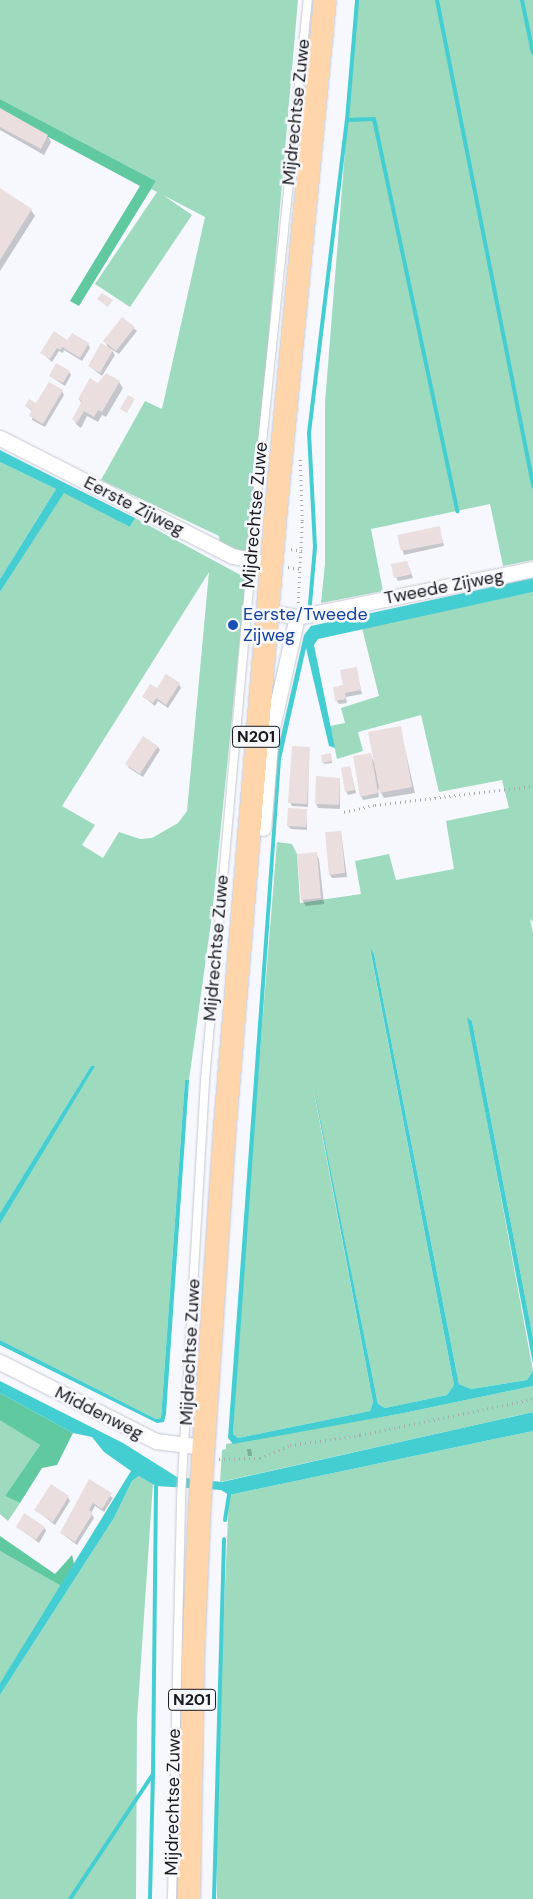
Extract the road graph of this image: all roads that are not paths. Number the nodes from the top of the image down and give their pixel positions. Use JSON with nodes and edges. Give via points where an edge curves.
{"nodes":[{"id":1,"x":308,"y":0,"type":"edge"},
{"id":2,"x":325,"y":0,"type":"edge"},
{"id":3,"x":0,"y":438,"type":"edge"},
{"id":4,"x":261,"y":563,"type":"junction"},
{"id":5,"x":533,"y":569,"type":"edge"},
{"id":6,"x":268,"y":611,"type":"junction"},
{"id":7,"x":297,"y":617,"type":"junction"},
{"id":8,"x":263,"y":828,"type":"dead end"},
{"id":9,"x":0,"y":1362,"type":"edge"},
{"id":10,"x":194,"y":1447,"type":"junction"},
{"id":11,"x":191,"y":1499,"type":"junction"},
{"id":12,"x":172,"y":1899,"type":"edge"},
{"id":13,"x":189,"y":1899,"type":"edge"}],
"edges":[{"from":1,"to":4,"type":"lane","name":"Mijdrechtse Zuwe"},
{"from":2,"to":4,"type":"main road","name":"Mijdrechtse Zuwe","number":"N201"},
{"from":3,"to":4,"type":"street","name":"Eerste Zijweg","via":[[233,556]]},
{"from":4,"to":6,"type":"main road","name":"Mijdrechtse Zuwe","number":"N201"},
{"from":4,"to":10,"type":"lane","name":"Mijdrechtse Zuwe","via":[[205,1080]]},
{"from":5,"to":7,"type":"street","name":"Tweede Zijweg"},
{"from":6,"to":7,"type":"street","name":"Tweede Zijweg"},
{"from":6,"to":10,"type":"main road","name":"Mijdrechtse Zuwe","number":"N201","via":[[224,1138]]},
{"from":7,"to":8,"type":"street","via":[[271,732]]},
{"from":9,"to":10,"type":"street","name":"Middenweg","via":[[156,1441]]},
{"from":10,"to":11,"type":"main road","name":"Mijdrechtse Zuwe","number":"N201"},
{"from":11,"to":12,"type":"lane","name":"Mijdrechtse Zuwe"},
{"from":11,"to":13,"type":"main road","name":"Mijdrechtse Zuwe","number":"N201","via":[[193,1659]]}]}
